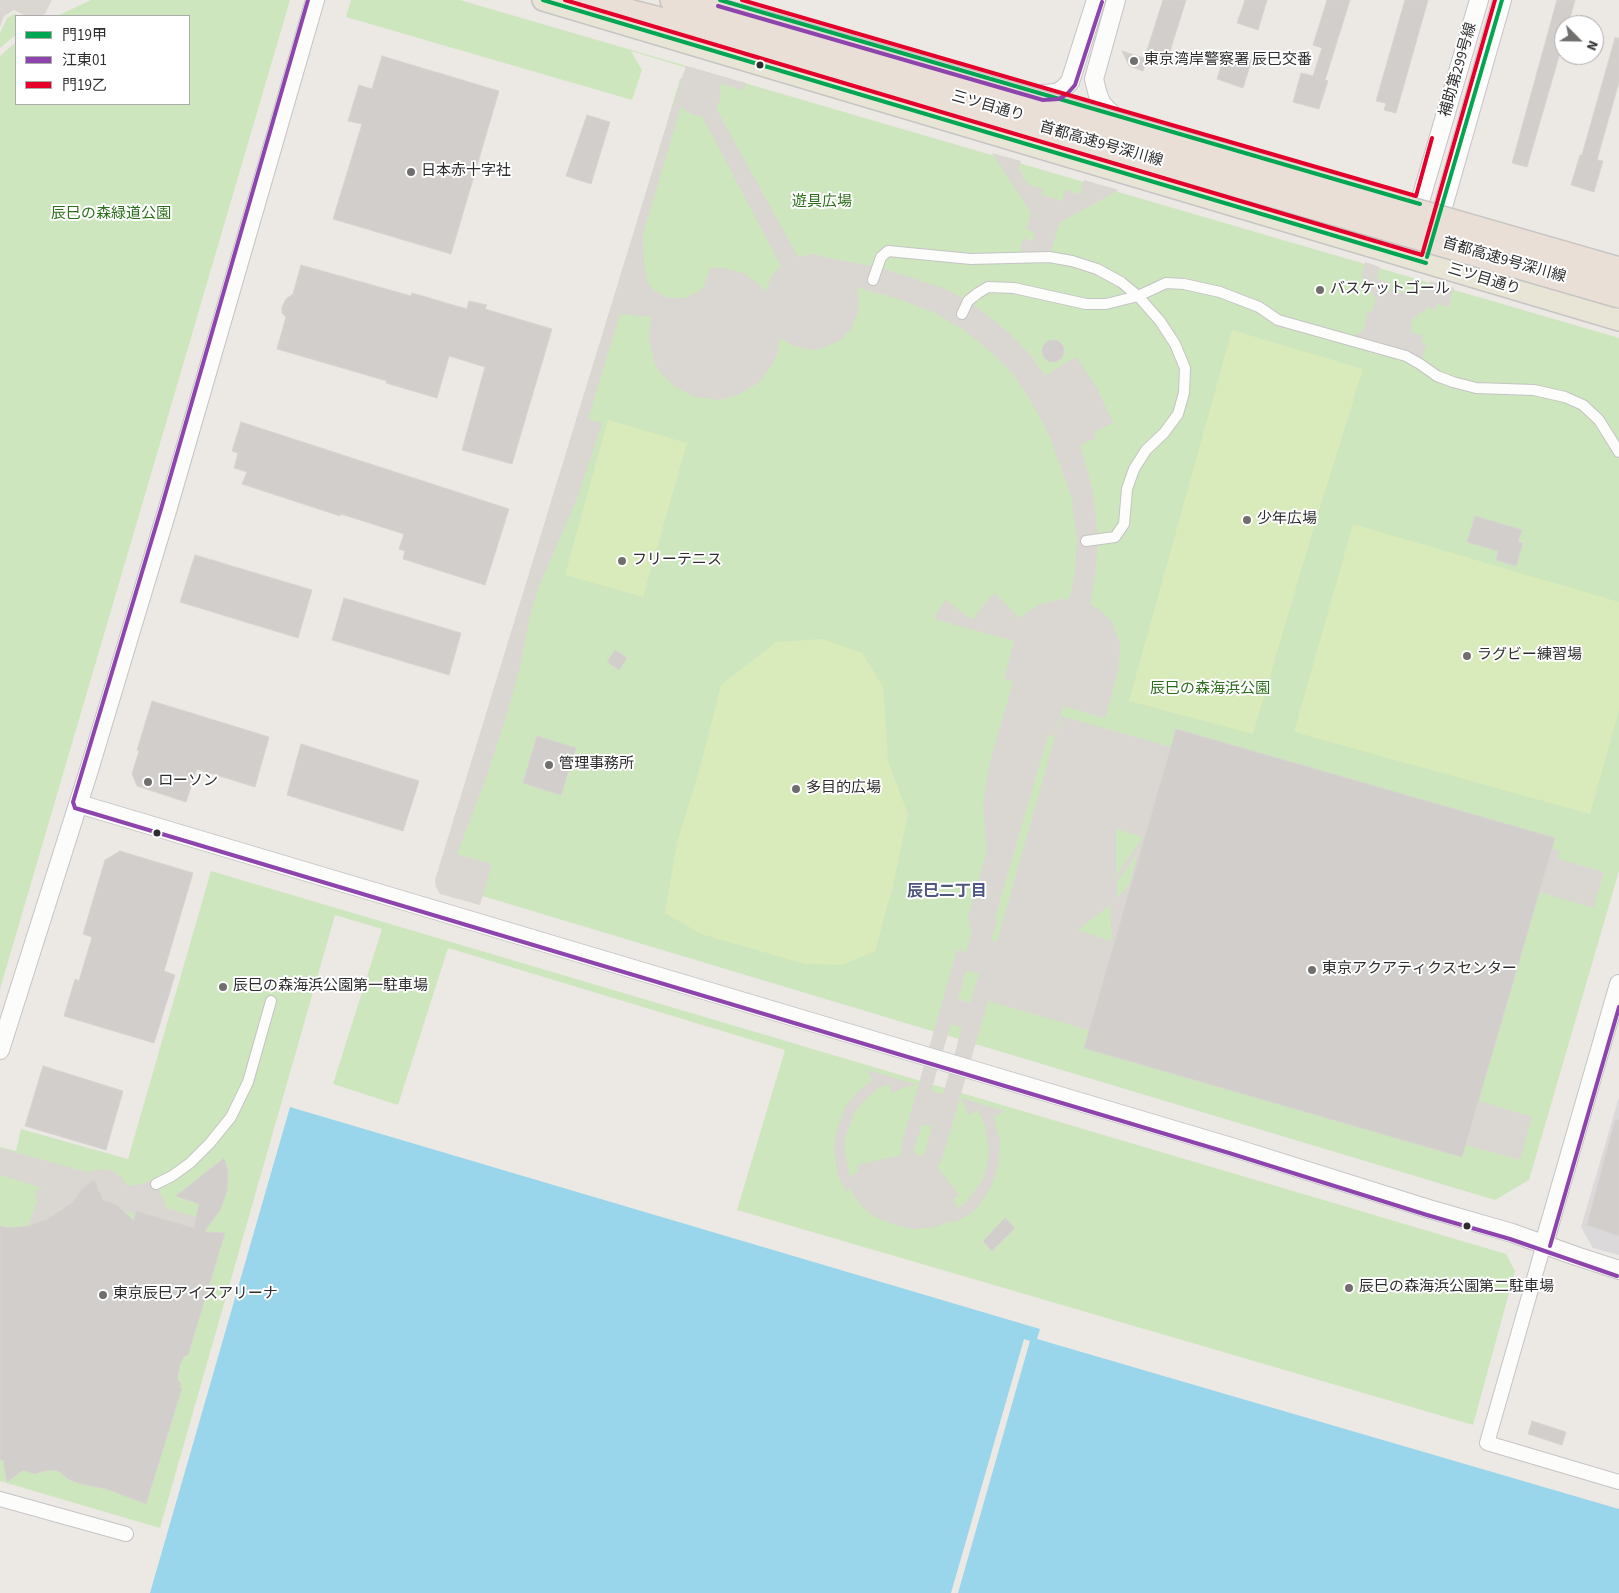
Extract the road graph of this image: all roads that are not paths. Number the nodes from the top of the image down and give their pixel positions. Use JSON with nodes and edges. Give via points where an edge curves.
{"nodes":[{"id":1,"x":315,"y":0,"type":"edge"},
{"id":2,"x":543,"y":0,"type":"edge"},
{"id":3,"x":581,"y":0,"type":"edge"},
{"id":4,"x":615,"y":0,"type":"edge"},
{"id":5,"x":673,"y":0,"type":"edge"},
{"id":6,"x":683,"y":0,"type":"edge"},
{"id":7,"x":720,"y":0,"type":"edge"},
{"id":8,"x":1096,"y":0,"type":"edge"},
{"id":9,"x":1116,"y":0,"type":"edge"},
{"id":10,"x":1479,"y":0,"type":"edge"},
{"id":11,"x":1502,"y":0,"type":"edge"},
{"id":12,"x":751,"y":20,"type":"junction"},
{"id":13,"x":1043,"y":94,"type":"junction"},
{"id":14,"x":1112,"y":114,"type":"junction"},
{"id":15,"x":1420,"y":204,"type":"junction"},
{"id":16,"x":1442,"y":210,"type":"junction"},
{"id":17,"x":1412,"y":228,"type":"junction"},
{"id":18,"x":1434,"y":235,"type":"junction"},
{"id":19,"x":1404,"y":256,"type":"junction"},
{"id":20,"x":1426,"y":263,"type":"junction"},
{"id":21,"x":1619,"y":263,"type":"edge"},
{"id":22,"x":1619,"y":270,"type":"edge"},
{"id":23,"x":873,"y":280,"type":"dead end"},
{"id":24,"x":1619,"y":289,"type":"edge"},
{"id":25,"x":1619,"y":294,"type":"edge"},
{"id":26,"x":1138,"y":296,"type":"junction"},
{"id":27,"x":962,"y":314,"type":"dead end"},
{"id":28,"x":1619,"y":320,"type":"edge"},
{"id":29,"x":1619,"y":452,"type":"edge"},
{"id":30,"x":1086,"y":541,"type":"dead end"},
{"id":31,"x":79,"y":804,"type":"junction"},
{"id":32,"x":1619,"y":984,"type":"edge"},
{"id":33,"x":271,"y":1001,"type":"dead end"},
{"id":34,"x":0,"y":1050,"type":"edge"},
{"id":35,"x":156,"y":1184,"type":"dead end"},
{"id":36,"x":1544,"y":1244,"type":"junction"},
{"id":37,"x":1619,"y":1270,"type":"edge"},
{"id":38,"x":1619,"y":1482,"type":"edge"},
{"id":39,"x":0,"y":1499,"type":"edge"},
{"id":40,"x":126,"y":1534,"type":"dead end"}],
"edges":[{"from":1,"to":31,"type":"street"},
{"from":2,"to":19,"type":"main road","name":"三ツ目通り"},
{"from":3,"to":25,"type":"highway","name":"首都高速9号深川線","bridge":true,"via":[[746,42]]},
{"from":4,"to":17,"type":"main road","name":"三ツ目通り"},
{"from":5,"to":12,"type":"highway"},
{"from":6,"to":12,"type":"highway"},
{"from":7,"to":13,"type":"main road"},
{"from":8,"to":13,"type":"street","via":[[1070,82],[1056,93]]},
{"from":9,"to":14,"type":"street","via":[[1094,79],[1102,104]]},
{"from":10,"to":15,"type":"street","name":"補助第299号線"},
{"from":11,"to":16,"type":"street","name":"補助第299号線"},
{"from":12,"to":22,"type":"highway","name":"首都高速9号深川線","bridge":true},
{"from":13,"to":14,"type":"main road"},
{"from":14,"to":15,"type":"main road"},
{"from":15,"to":16,"type":"main road"},
{"from":15,"to":17,"type":"street","name":"補助第299号線"},
{"from":16,"to":18,"type":"street","name":"補助第299号線"},
{"from":16,"to":21,"type":"main road"},
{"from":17,"to":18,"type":"main road","name":"三ツ目通り"},
{"from":17,"to":19,"type":"street","name":"補助第299号線"},
{"from":18,"to":20,"type":"street","name":"補助第299号線"},
{"from":18,"to":24,"type":"main road","name":"三ツ目通り"},
{"from":19,"to":20,"type":"main road","name":"三ツ目通り"},
{"from":20,"to":28,"type":"main road","name":"三ツ目通り"},
{"from":23,"to":26,"type":"street","via":[[881,257],[888,251],[971,259],[1049,257],[1097,269]]},
{"from":26,"to":27,"type":"street","via":[[1106,304],[1086,304],[1014,288],[988,287],[968,302]]},
{"from":26,"to":29,"type":"street","via":[[1166,283],[1220,292],[1259,307],[1278,320],[1406,356],[1452,382],[1476,388],[1534,390],[1565,397],[1583,405],[1599,420]]},
{"from":26,"to":30,"type":"street","via":[[1175,344],[1185,368],[1184,394],[1178,414],[1134,469],[1127,489],[1124,524],[1116,537]]},
{"from":31,"to":34,"type":"street"},
{"from":31,"to":36,"type":"street","via":[[1071,1099]]},
{"from":32,"to":36,"type":"street"},
{"from":33,"to":35,"type":"street","via":[[248,1082],[231,1117],[190,1163]]},
{"from":36,"to":37,"type":"street"},
{"from":36,"to":38,"type":"street","via":[[1487,1443]]},
{"from":39,"to":40,"type":"street"}]}
